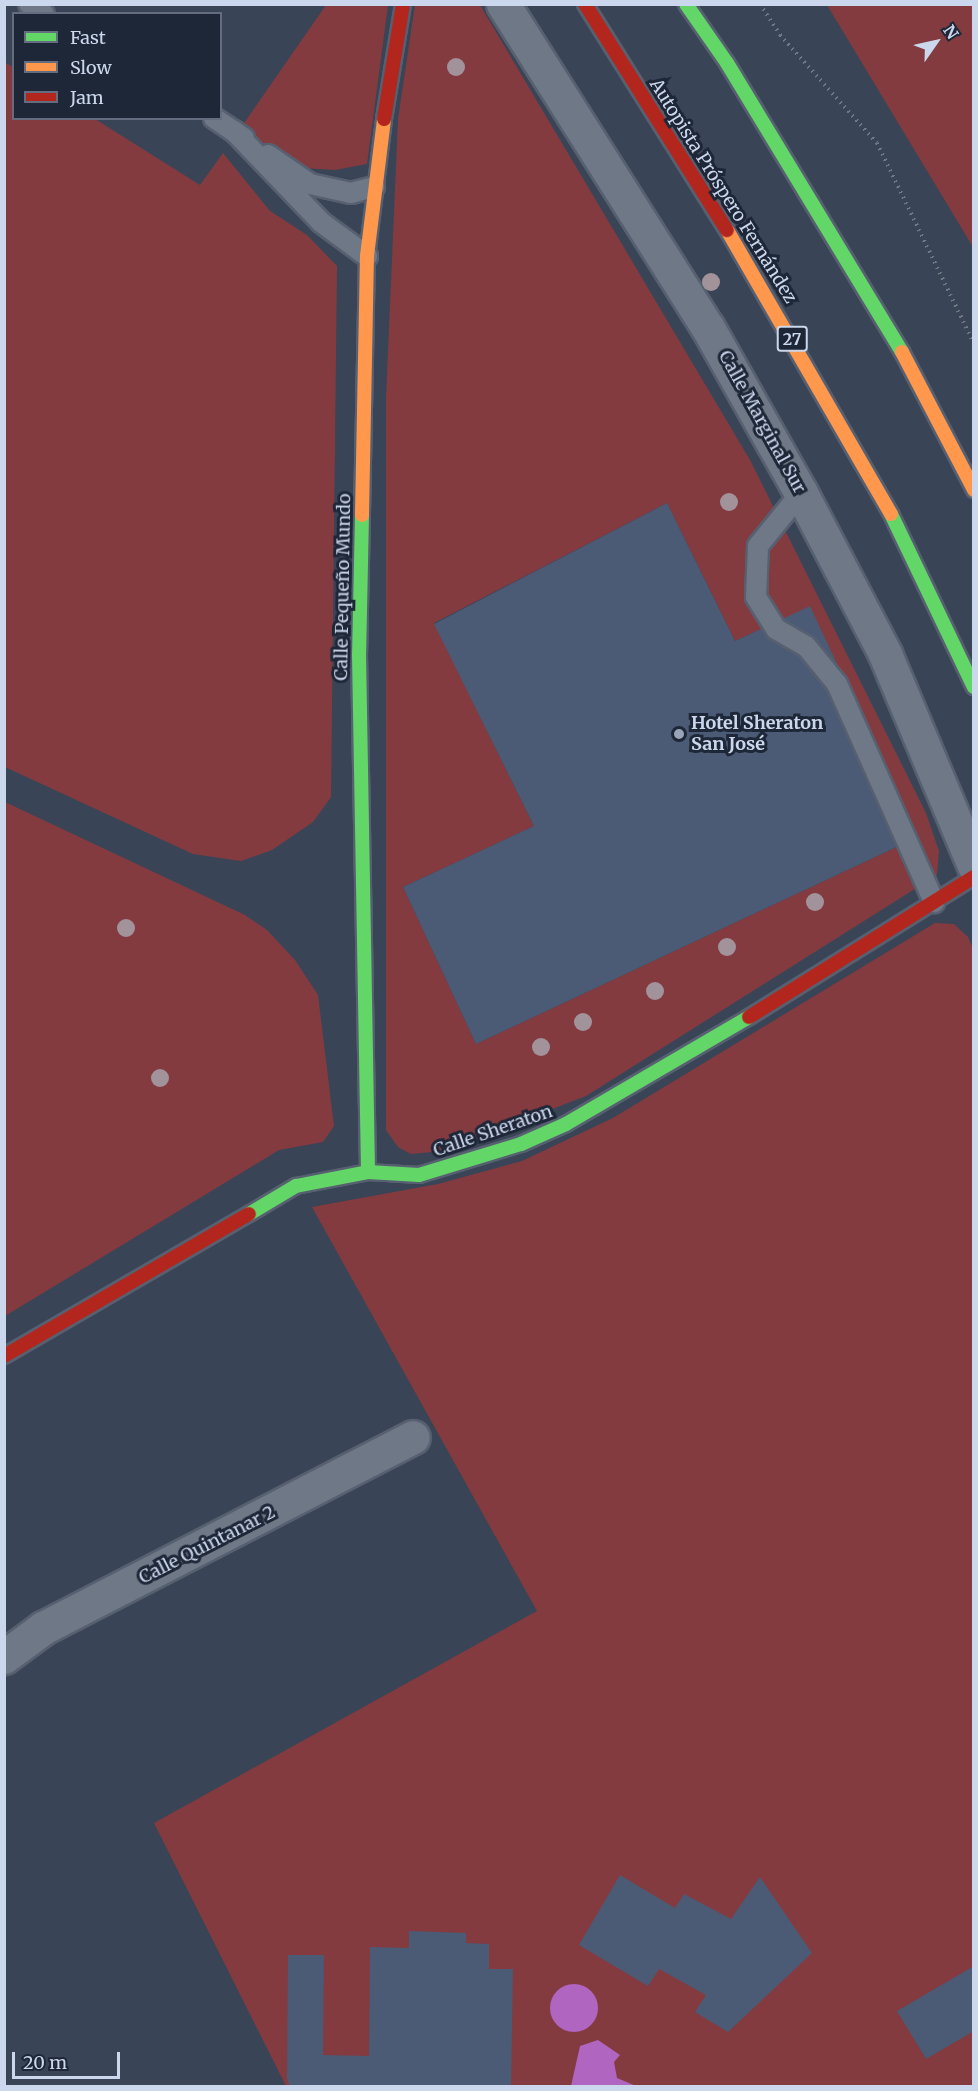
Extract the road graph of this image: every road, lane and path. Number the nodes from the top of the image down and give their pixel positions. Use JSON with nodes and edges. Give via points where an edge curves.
{"nodes":[{"id":1,"x":404,"y":4,"type":"edge"},
{"id":2,"x":503,"y":4,"type":"edge"},
{"id":3,"x":585,"y":4,"type":"edge"},
{"id":4,"x":686,"y":4,"type":"edge"},
{"id":5,"x":760,"y":4,"type":"edge"},
{"id":6,"x":217,"y":120,"type":"edge"},
{"id":7,"x":234,"y":130,"type":"junction"},
{"id":8,"x":374,"y":187,"type":"junction"},
{"id":9,"x":368,"y":256,"type":"junction"},
{"id":10,"x":974,"y":344,"type":"edge"},
{"id":11,"x":974,"y":490,"type":"edge"},
{"id":12,"x":801,"y":493,"type":"junction"},
{"id":13,"x":974,"y":687,"type":"edge"},
{"id":14,"x":974,"y":866,"type":"edge"},
{"id":15,"x":974,"y":877,"type":"edge"},
{"id":16,"x":934,"y":902,"type":"junction"},
{"id":17,"x":368,"y":1172,"type":"junction"},
{"id":18,"x":4,"y":1356,"type":"edge"},
{"id":19,"x":413,"y":1437,"type":"dead end"},
{"id":20,"x":4,"y":1657,"type":"edge"}],
"edges":[{"from":1,"to":8,"type":"main road","name":"Calle Pequeño Mundo","via":[[391,62]]},
{"from":2,"to":12,"type":"street","name":"Calle Marginal Sur","via":[[708,328]]},
{"from":3,"to":13,"type":"main road","name":"Autopista Próspero Fernández","number":"27","via":[[691,169],[808,366],[900,531]]},
{"from":4,"to":11,"type":"main road","via":[[727,63],[897,343]]},
{"from":5,"to":10,"type":"path","via":[[780,35],[877,143]]},
{"from":6,"to":7,"type":"lane"},
{"from":7,"to":8,"type":"lane","via":[[310,184],[351,193]]},
{"from":7,"to":9,"type":"lane","via":[[322,224]]},
{"from":8,"to":9,"type":"main road","name":"Calle Pequeño Mundo"},
{"from":9,"to":17,"type":"main road","name":"Calle Pequeño Mundo","via":[[359,654]]},
{"from":12,"to":14,"type":"street","name":"Calle Marginal Sur","via":[[885,654]]},
{"from":12,"to":16,"type":"lane","via":[[758,546],[756,597],[776,629],[806,646],[837,684]]},
{"from":15,"to":16,"type":"main road","name":"Calle Sheraton"},
{"from":16,"to":17,"type":"main road","name":"Calle Sheraton","via":[[698,1048],[566,1124],[511,1147],[419,1175]]},
{"from":17,"to":18,"type":"main road","name":"Calle Sheraton","via":[[296,1186]]},
{"from":19,"to":20,"type":"street","name":"Calle Quintanar 2","via":[[43,1628]]}]}
